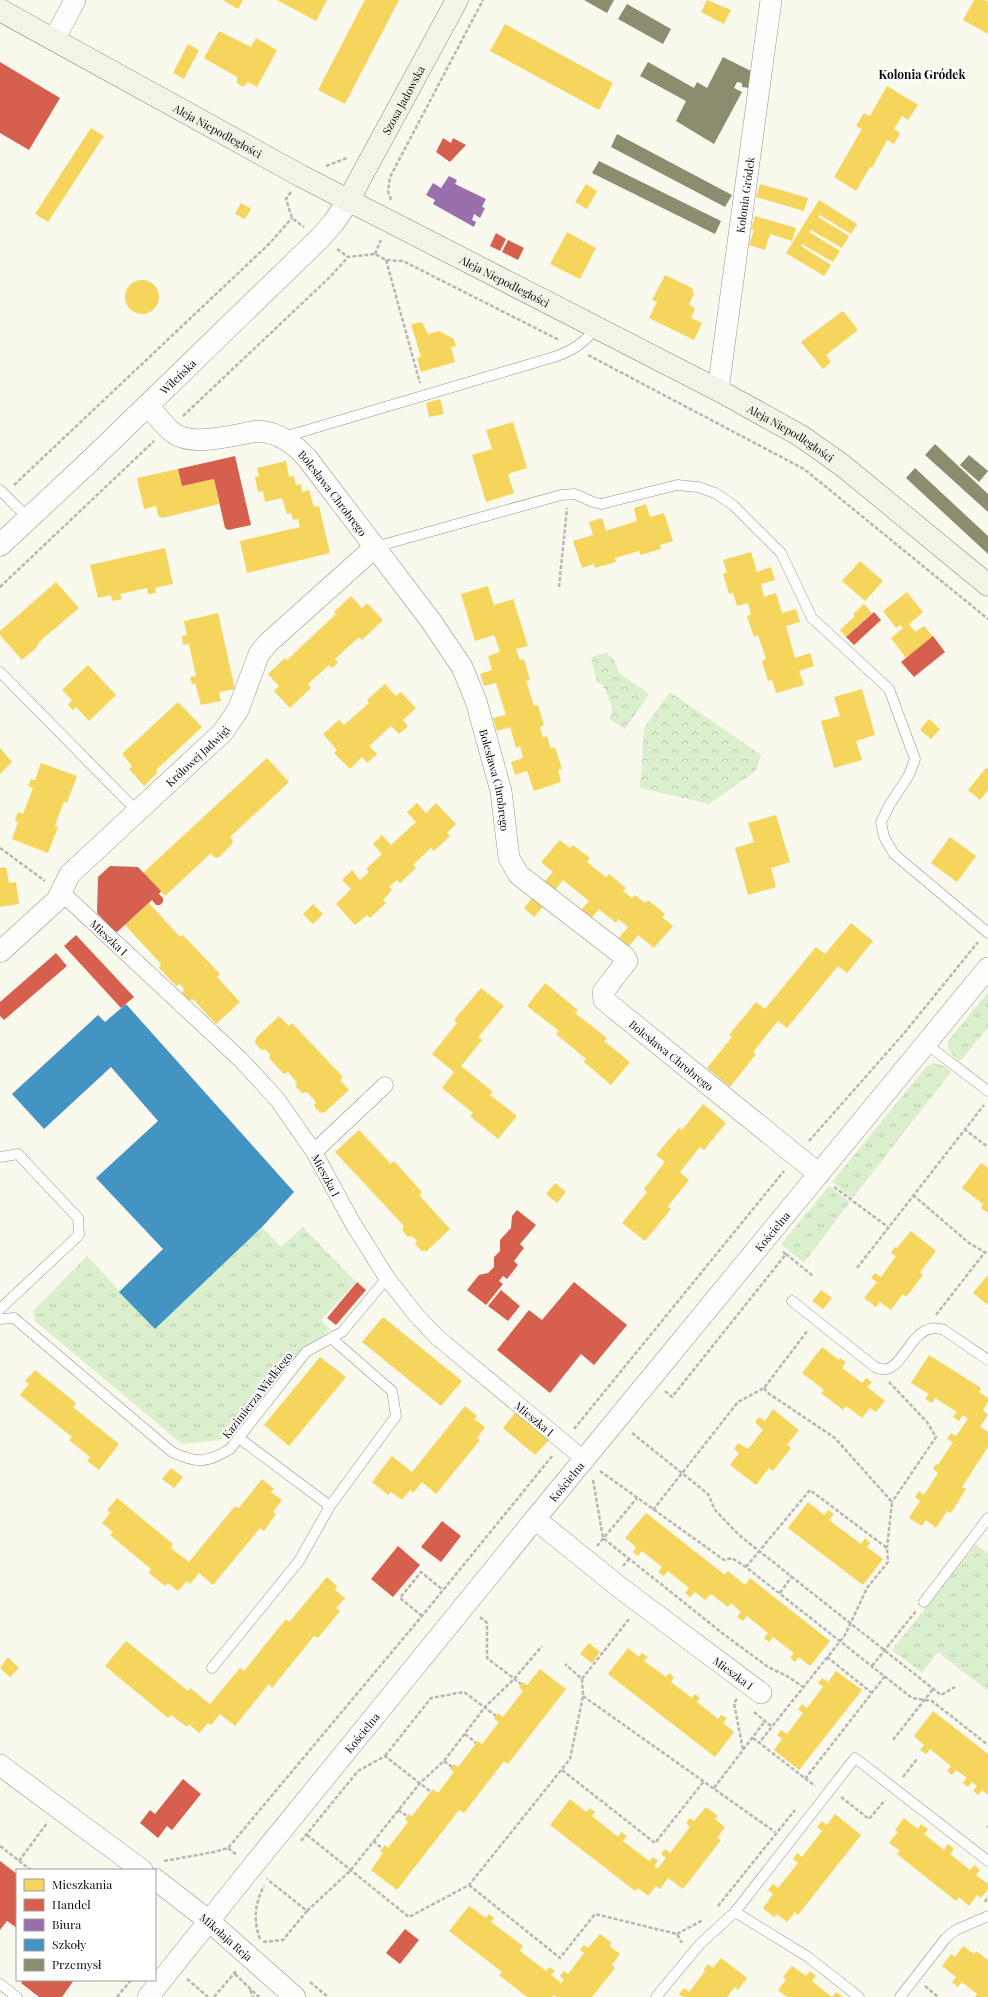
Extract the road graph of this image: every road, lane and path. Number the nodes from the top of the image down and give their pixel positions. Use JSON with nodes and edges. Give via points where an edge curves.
{"nodes":[{"id":1,"x":75,"y":0,"type":"edge"},
{"id":2,"x":457,"y":0,"type":"edge"},
{"id":3,"x":483,"y":0,"type":"edge"},
{"id":4,"x":771,"y":0,"type":"edge"},
{"id":5,"x":0,"y":10,"type":"edge"},
{"id":6,"x":54,"y":40,"type":"junction"},
{"id":7,"x":350,"y":153,"type":"dead end"},
{"id":8,"x":322,"y":164,"type":"dead end"},
{"id":9,"x":301,"y":176,"type":"junction"},
{"id":10,"x":348,"y":201,"type":"junction"},
{"id":11,"x":394,"y":203,"type":"dead end"},
{"id":12,"x":292,"y":218,"type":"junction"},
{"id":13,"x":320,"y":238,"type":"junction"},
{"id":14,"x":348,"y":257,"type":"junction"},
{"id":15,"x":386,"y":260,"type":"junction"},
{"id":16,"x":596,"y":328,"type":"junction"},
{"id":17,"x":575,"y":348,"type":"junction"},
{"id":18,"x":718,"y":390,"type":"junction"},
{"id":19,"x":424,"y":396,"type":"junction"},
{"id":20,"x":147,"y":405,"type":"junction"},
{"id":21,"x":169,"y":428,"type":"junction"},
{"id":22,"x":284,"y":437,"type":"junction"},
{"id":23,"x":2,"y":492,"type":"edge"},
{"id":24,"x":565,"y":495,"type":"junction"},
{"id":25,"x":28,"y":518,"type":"junction"},
{"id":26,"x":0,"y":545,"type":"edge"},
{"id":27,"x":375,"y":546,"type":"junction"},
{"id":28,"x":988,"y":585,"type":"edge"},
{"id":29,"x":0,"y":586,"type":"edge"},
{"id":30,"x":559,"y":587,"type":"dead end"},
{"id":31,"x":988,"y":619,"type":"edge"},
{"id":32,"x":0,"y":672,"type":"edge"},
{"id":33,"x":138,"y":812,"type":"junction"},
{"id":34,"x":0,"y":848,"type":"edge"},
{"id":35,"x":61,"y":892,"type":"junction"},
{"id":36,"x":987,"y":933,"type":"edge"},
{"id":37,"x":0,"y":952,"type":"edge"},
{"id":38,"x":988,"y":968,"type":"edge"},
{"id":39,"x":925,"y":1043,"type":"junction"},
{"id":40,"x":385,"y":1085,"type":"dead end"},
{"id":41,"x":988,"y":1091,"type":"edge"},
{"id":42,"x":988,"y":1100,"type":"edge"},
{"id":43,"x":964,"y":1129,"type":"junction"},
{"id":44,"x":988,"y":1148,"type":"edge"},
{"id":45,"x":314,"y":1152,"type":"junction"},
{"id":46,"x":796,"y":1156,"type":"junction"},
{"id":47,"x":0,"y":1157,"type":"edge"},
{"id":48,"x":819,"y":1174,"type":"junction"},
{"id":49,"x":913,"y":1195,"type":"junction"},
{"id":50,"x":888,"y":1227,"type":"junction"},
{"id":51,"x":778,"y":1248,"type":"dead end"},
{"id":52,"x":986,"y":1253,"type":"edge"},
{"id":53,"x":786,"y":1254,"type":"junction"},
{"id":54,"x":857,"y":1268,"type":"dead end"},
{"id":55,"x":813,"y":1276,"type":"dead end"},
{"id":56,"x":387,"y":1278,"type":"junction"},
{"id":57,"x":792,"y":1301,"type":"dead end"},
{"id":58,"x":0,"y":1309,"type":"edge"},
{"id":59,"x":0,"y":1320,"type":"edge"},
{"id":60,"x":816,"y":1320,"type":"junction"},
{"id":61,"x":930,"y":1328,"type":"junction"},
{"id":62,"x":331,"y":1338,"type":"junction"},
{"id":63,"x":988,"y":1360,"type":"edge"},
{"id":64,"x":882,"y":1370,"type":"junction"},
{"id":65,"x":764,"y":1388,"type":"junction"},
{"id":66,"x":660,"y":1397,"type":"dead end"},
{"id":67,"x":636,"y":1427,"type":"dead end"},
{"id":68,"x":631,"y":1433,"type":"junction"},
{"id":69,"x":239,"y":1438,"type":"junction"},
{"id":70,"x":627,"y":1438,"type":"dead end"},
{"id":71,"x":564,"y":1442,"type":"junction"},
{"id":72,"x":596,"y":1465,"type":"junction"},
{"id":73,"x":682,"y":1473,"type":"junction"},
{"id":74,"x":637,"y":1498,"type":"junction"},
{"id":75,"x":892,"y":1502,"type":"junction"},
{"id":76,"x":330,"y":1506,"type":"junction"},
{"id":77,"x":653,"y":1510,"type":"junction"},
{"id":78,"x":988,"y":1518,"type":"edge"},
{"id":79,"x":535,"y":1520,"type":"junction"},
{"id":80,"x":603,"y":1538,"type":"junction"},
{"id":81,"x":887,"y":1548,"type":"junction"},
{"id":82,"x":759,"y":1551,"type":"junction"},
{"id":83,"x":586,"y":1560,"type":"junction"},
{"id":84,"x":746,"y":1567,"type":"junction"},
{"id":85,"x":792,"y":1576,"type":"junction"},
{"id":86,"x":443,"y":1590,"type":"junction"},
{"id":87,"x":780,"y":1592,"type":"junction"},
{"id":88,"x":924,"y":1602,"type":"joint"},
{"id":89,"x":465,"y":1606,"type":"junction"},
{"id":90,"x":422,"y":1616,"type":"junction"},
{"id":91,"x":632,"y":1616,"type":"dead end"},
{"id":92,"x":852,"y":1623,"type":"junction"},
{"id":93,"x":839,"y":1641,"type":"junction"},
{"id":94,"x":542,"y":1646,"type":"dead end"},
{"id":95,"x":885,"y":1650,"type":"junction"},
{"id":96,"x":827,"y":1657,"type":"junction"},
{"id":97,"x":565,"y":1664,"type":"dead end"},
{"id":98,"x":872,"y":1666,"type":"junction"},
{"id":99,"x":212,"y":1668,"type":"dead end"},
{"id":100,"x":885,"y":1676,"type":"junction"},
{"id":101,"x":514,"y":1679,"type":"junction"},
{"id":102,"x":582,"y":1679,"type":"junction"},
{"id":103,"x":521,"y":1684,"type":"dead end"},
{"id":104,"x":803,"y":1687,"type":"junction"},
{"id":105,"x":955,"y":1687,"type":"dead end"},
{"id":106,"x":933,"y":1689,"type":"junction"},
{"id":107,"x":872,"y":1693,"type":"junction"},
{"id":108,"x":731,"y":1694,"type":"dead end"},
{"id":109,"x":583,"y":1696,"type":"junction"},
{"id":110,"x":926,"y":1698,"type":"junction"},
{"id":111,"x":737,"y":1699,"type":"junction"},
{"id":112,"x":755,"y":1701,"type":"joint"},
{"id":113,"x":743,"y":1704,"type":"dead end"},
{"id":114,"x":485,"y":1707,"type":"junction"},
{"id":115,"x":496,"y":1716,"type":"dead end"},
{"id":116,"x":765,"y":1721,"type":"junction"},
{"id":117,"x":772,"y":1727,"type":"junction"},
{"id":118,"x":465,"y":1734,"type":"junction"},
{"id":119,"x":753,"y":1738,"type":"junction"},
{"id":120,"x":893,"y":1740,"type":"dead end"},
{"id":121,"x":476,"y":1743,"type":"dead end"},
{"id":122,"x":759,"y":1743,"type":"junction"},
{"id":123,"x":988,"y":1745,"type":"edge"},
{"id":124,"x":743,"y":1751,"type":"junction"},
{"id":125,"x":385,"y":1756,"type":"junction"},
{"id":126,"x":444,"y":1761,"type":"junction"},
{"id":127,"x":0,"y":1765,"type":"edge"},
{"id":128,"x":452,"y":1767,"type":"dead end"},
{"id":129,"x":562,"y":1770,"type":"junction"},
{"id":130,"x":805,"y":1779,"type":"junction"},
{"id":131,"x":704,"y":1780,"type":"junction"},
{"id":132,"x":420,"y":1783,"type":"junction"},
{"id":133,"x":714,"y":1788,"type":"junction"},
{"id":134,"x":431,"y":1792,"type":"dead end"},
{"id":135,"x":827,"y":1795,"type":"junction"},
{"id":136,"x":795,"y":1809,"type":"dead end"},
{"id":137,"x":398,"y":1810,"type":"junction"},
{"id":138,"x":407,"y":1816,"type":"dead end"},
{"id":139,"x":50,"y":1818,"type":"dead end"},
{"id":140,"x":775,"y":1832,"type":"junction"},
{"id":141,"x":307,"y":1835,"type":"junction"},
{"id":142,"x":373,"y":1841,"type":"junction"},
{"id":143,"x":0,"y":1846,"type":"edge"},
{"id":144,"x":296,"y":1846,"type":"dead end"},
{"id":145,"x":228,"y":1848,"type":"junction"},
{"id":146,"x":382,"y":1848,"type":"dead end"},
{"id":147,"x":239,"y":1856,"type":"dead end"},
{"id":148,"x":19,"y":1861,"type":"junction"},
{"id":149,"x":988,"y":1861,"type":"edge"},
{"id":150,"x":30,"y":1869,"type":"edge"},
{"id":151,"x":150,"y":1869,"type":"edge"},
{"id":152,"x":155,"y":1869,"type":"edge"},
{"id":153,"x":350,"y":1871,"type":"junction"},
{"id":154,"x":271,"y":1873,"type":"dead end"},
{"id":155,"x":156,"y":1874,"type":"edge"},
{"id":156,"x":267,"y":1879,"type":"junction"},
{"id":157,"x":469,"y":1885,"type":"junction"},
{"id":158,"x":716,"y":1909,"type":"dead end"},
{"id":159,"x":307,"y":1911,"type":"junction"},
{"id":160,"x":735,"y":1912,"type":"junction"},
{"id":161,"x":988,"y":1916,"type":"edge"},
{"id":162,"x":704,"y":1919,"type":"dead end"},
{"id":163,"x":209,"y":1922,"type":"junction"},
{"id":164,"x":677,"y":1934,"type":"junction"},
{"id":165,"x":690,"y":1956,"type":"junction"},
{"id":166,"x":131,"y":1981,"type":"edge"},
{"id":167,"x":0,"y":1984,"type":"edge"},
{"id":168,"x":250,"y":1990,"type":"junction"},
{"id":169,"x":17,"y":1997,"type":"edge"},
{"id":170,"x":117,"y":1997,"type":"edge"},
{"id":171,"x":148,"y":1997,"type":"edge"},
{"id":172,"x":214,"y":1997,"type":"edge"},
{"id":173,"x":254,"y":1997,"type":"edge"},
{"id":174,"x":259,"y":1997,"type":"edge"},
{"id":175,"x":295,"y":1997,"type":"edge"},
{"id":176,"x":656,"y":1997,"type":"edge"},
{"id":177,"x":859,"y":1997,"type":"edge"},
{"id":178,"x":900,"y":1997,"type":"edge"}],
"edges":[{"from":1,"to":6,"type":"street"},
{"from":2,"to":10,"type":"main road","name":"Szosa Jadowska"},
{"from":3,"to":11,"type":"path","via":[[390,177],[388,191]]},
{"from":4,"to":18,"type":"street","name":"Kolonia Gródek"},
{"from":5,"to":6,"type":"main road","name":"Aleja Niepodległości"},
{"from":6,"to":9,"type":"main road","name":"Aleja Niepodległości"},
{"from":7,"to":8,"type":"path","via":[[346,159],[326,166]]},
{"from":9,"to":10,"type":"main road","name":"Aleja Niepodległości"},
{"from":9,"to":12,"type":"path","via":[[286,199]]},
{"from":10,"to":13,"type":"street","name":"Wileńska"},
{"from":10,"to":16,"type":"main road","name":"Aleja Niepodległości"},
{"from":12,"to":13,"type":"path"},
{"from":12,"to":23,"type":"path","via":[[264,248]]},
{"from":13,"to":14,"type":"path"},
{"from":13,"to":20,"type":"street","name":"Wileńska"},
{"from":14,"to":15,"type":"path","via":[[375,254]]},
{"from":14,"to":21,"type":"path","via":[[330,277]]},
{"from":15,"to":17,"type":"path","via":[[403,261]]},
{"from":15,"to":19,"type":"path"},
{"from":16,"to":17,"type":"lane"},
{"from":16,"to":18,"type":"main road","name":"Aleja Niepodległości"},
{"from":17,"to":19,"type":"lane","via":[[554,357]]},
{"from":17,"to":31,"type":"path","via":[[804,469]]},
{"from":18,"to":28,"type":"main road","name":"Aleja Niepodległości","via":[[801,436],[831,456]]},
{"from":19,"to":22,"type":"lane"},
{"from":20,"to":21,"type":"street","name":"Bolesława Chrobrego"},
{"from":20,"to":25,"type":"street","name":"Wileńska"},
{"from":21,"to":22,"type":"street","name":"Bolesława Chrobrego","via":[[182,437],[193,440],[259,431]]},
{"from":21,"to":29,"type":"path"},
{"from":22,"to":27,"type":"street","name":"Bolesława Chrobrego","via":[[307,458]]},
{"from":23,"to":25,"type":"lane"},
{"from":24,"to":27,"type":"lane"},
{"from":24,"to":30,"type":"path","via":[[567,505]]},
{"from":24,"to":36,"type":"lane","via":[[575,494],[601,504],[678,485],[698,487],[715,493],[733,505],[781,553],[812,618],[889,689],[915,759],[909,775],[881,822],[884,837],[894,854]]},
{"from":25,"to":26,"type":"street","name":"Wileńska"},
{"from":27,"to":33,"type":"street","name":"Królowej Jadwigi","via":[[268,643],[259,654],[238,710],[223,732]]},
{"from":27,"to":46,"type":"street","name":"Bolesława Chrobrego","via":[[454,652],[469,680],[501,792],[509,858],[519,875],[624,956],[627,961],[603,992],[604,1000]]},
{"from":32,"to":33,"type":"lane"},
{"from":33,"to":35,"type":"street","name":"Królowej Jadwigi","via":[[70,874]]},
{"from":34,"to":35,"type":"path"},
{"from":35,"to":37,"type":"street","name":"Królowej Jadwigi","via":[[57,900]]},
{"from":35,"to":45,"type":"street","name":"Mieszka I","via":[[241,1060],[277,1099]]},
{"from":36,"to":46,"type":"path","via":[[906,1031]]},
{"from":38,"to":39,"type":"street","name":"Kościelna"},
{"from":39,"to":41,"type":"lane"},
{"from":39,"to":48,"type":"street","name":"Kościelna"},
{"from":40,"to":45,"type":"street"},
{"from":42,"to":43,"type":"path"},
{"from":43,"to":44,"type":"path"},
{"from":43,"to":49,"type":"path"},
{"from":45,"to":56,"type":"street","name":"Mieszka I","via":[[352,1222]]},
{"from":46,"to":48,"type":"street","name":"Bolesława Chrobrego"},
{"from":46,"to":71,"type":"path"},
{"from":47,"to":58,"type":"lane","via":[[18,1154],[78,1218],[79,1235]]},
{"from":48,"to":50,"type":"path"},
{"from":48,"to":72,"type":"street","name":"Kościelna"},
{"from":49,"to":50,"type":"path"},
{"from":49,"to":52,"type":"path","via":[[969,1243]]},
{"from":50,"to":54,"type":"path"},
{"from":51,"to":53,"type":"path"},
{"from":52,"to":61,"type":"path","via":[[931,1322]]},
{"from":53,"to":55,"type":"path"},
{"from":53,"to":66,"type":"path","via":[[672,1396],[665,1391]]},
{"from":56,"to":62,"type":"lane","name":"Kazimierza Wielkiego","via":[[342,1332]]},
{"from":56,"to":71,"type":"street","name":"Mieszka I","via":[[437,1337]]},
{"from":57,"to":60,"type":"lane"},
{"from":59,"to":69,"type":"lane","name":"Kazimierza Wielkiego","via":[[14,1318],[172,1452],[191,1460],[204,1461],[216,1458],[230,1449]]},
{"from":60,"to":64,"type":"lane"},
{"from":60,"to":65,"type":"path"},
{"from":61,"to":63,"type":"lane","via":[[944,1330]]},
{"from":61,"to":64,"type":"lane","via":[[917,1336],[893,1367]]},
{"from":62,"to":69,"type":"lane","name":"Kazimierza Wielkiego","via":[[306,1352]]},
{"from":62,"to":76,"type":"lane","via":[[392,1390],[396,1416]]},
{"from":64,"to":75,"type":"path","via":[[889,1382],[927,1422],[936,1437]]},
{"from":65,"to":73,"type":"path","via":[[738,1402]]},
{"from":65,"to":75,"type":"path","via":[[835,1438]]},
{"from":67,"to":68,"type":"path"},
{"from":68,"to":70,"type":"path"},
{"from":68,"to":73,"type":"path"},
{"from":69,"to":76,"type":"lane"},
{"from":71,"to":72,"type":"street","name":"Mieszka I"},
{"from":71,"to":86,"type":"path"},
{"from":72,"to":74,"type":"path"},
{"from":72,"to":79,"type":"street","name":"Kościelna"},
{"from":72,"to":80,"type":"path","via":[[593,1480]]},
{"from":73,"to":77,"type":"path"},
{"from":73,"to":82,"type":"path","via":[[708,1494],[714,1510]]},
{"from":74,"to":77,"type":"path"},
{"from":74,"to":80,"type":"path"},
{"from":75,"to":81,"type":"path"},
{"from":76,"to":99,"type":"lane","via":[[299,1561]]},
{"from":77,"to":84,"type":"path","via":[[724,1560],[732,1558]]},
{"from":78,"to":88,"type":"lane"},
{"from":79,"to":83,"type":"street","name":"Mieszka I"},
{"from":79,"to":89,"type":"street","name":"Kościelna"},
{"from":80,"to":83,"type":"path"},
{"from":80,"to":104,"type":"path","via":[[726,1636],[768,1667]]},
{"from":81,"to":82,"type":"path","via":[[810,1490]]},
{"from":81,"to":92,"type":"path","via":[[888,1562],[867,1588]]},
{"from":82,"to":84,"type":"path"},
{"from":82,"to":85,"type":"path"},
{"from":83,"to":112,"type":"street","name":"Mieszka I"},
{"from":84,"to":87,"type":"path"},
{"from":85,"to":87,"type":"path"},
{"from":85,"to":92,"type":"path"},
{"from":86,"to":90,"type":"path"},
{"from":86,"to":90,"type":"path","via":[[421,1572],[400,1598]]},
{"from":87,"to":93,"type":"path"},
{"from":88,"to":95,"type":"path"},
{"from":89,"to":101,"type":"path","via":[[487,1623],[487,1658]]},
{"from":89,"to":163,"type":"street","name":"Kościelna"},
{"from":90,"to":145,"type":"path"},
{"from":91,"to":102,"type":"path"},
{"from":92,"to":93,"type":"path"},
{"from":92,"to":95,"type":"path"},
{"from":93,"to":96,"type":"path"},
{"from":93,"to":98,"type":"path"},
{"from":94,"to":101,"type":"path"},
{"from":95,"to":98,"type":"path"},
{"from":95,"to":106,"type":"path"},
{"from":96,"to":104,"type":"path"},
{"from":96,"to":107,"type":"path"},
{"from":97,"to":102,"type":"path"},
{"from":98,"to":100,"type":"path"},
{"from":100,"to":107,"type":"path"},
{"from":100,"to":110,"type":"path","via":[[912,1698]]},
{"from":101,"to":103,"type":"path"},
{"from":101,"to":114,"type":"path"},
{"from":102,"to":109,"type":"path"},
{"from":104,"to":117,"type":"path"},
{"from":105,"to":106,"type":"path","via":[[941,1695]]},
{"from":106,"to":110,"type":"path"},
{"from":107,"to":130,"type":"path"},
{"from":108,"to":111,"type":"path"},
{"from":109,"to":129,"type":"path","via":[[570,1759]]},
{"from":109,"to":131,"type":"path"},
{"from":110,"to":120,"type":"path"},
{"from":110,"to":123,"type":"path"},
{"from":111,"to":113,"type":"path"},
{"from":111,"to":124,"type":"path","via":[[734,1704]]},
{"from":112,"to":116,"type":"path"},
{"from":114,"to":115,"type":"path"},
{"from":114,"to":118,"type":"path"},
{"from":114,"to":125,"type":"path","via":[[464,1692],[431,1698]]},
{"from":116,"to":117,"type":"path"},
{"from":116,"to":119,"type":"path"},
{"from":117,"to":122,"type":"path"},
{"from":118,"to":121,"type":"path"},
{"from":118,"to":126,"type":"path"},
{"from":119,"to":122,"type":"path"},
{"from":119,"to":124,"type":"path"},
{"from":122,"to":130,"type":"path"},
{"from":124,"to":133,"type":"path"},
{"from":125,"to":132,"type":"path"},
{"from":125,"to":141,"type":"path","via":[[358,1771]]},
{"from":126,"to":128,"type":"path"},
{"from":126,"to":132,"type":"path"},
{"from":127,"to":151,"type":"street","name":"Mikołaja Reja"},
{"from":129,"to":131,"type":"path","via":[[654,1843]]},
{"from":129,"to":157,"type":"path"},
{"from":130,"to":135,"type":"path"},
{"from":131,"to":133,"type":"path"},
{"from":132,"to":134,"type":"path"},
{"from":132,"to":137,"type":"path"},
{"from":133,"to":140,"type":"path"},
{"from":135,"to":149,"type":"lane","via":[[855,1758]]},
{"from":135,"to":160,"type":"lane"},
{"from":136,"to":140,"type":"path"},
{"from":137,"to":138,"type":"path"},
{"from":137,"to":142,"type":"path"},
{"from":139,"to":148,"type":"path"},
{"from":140,"to":158,"type":"path"},
{"from":141,"to":144,"type":"path"},
{"from":141,"to":153,"type":"path"},
{"from":142,"to":146,"type":"path"},
{"from":142,"to":153,"type":"path"},
{"from":143,"to":148,"type":"path"},
{"from":145,"to":147,"type":"path"},
{"from":145,"to":152,"type":"path","via":[[165,1860]]},
{"from":148,"to":150,"type":"path"},
{"from":153,"to":157,"type":"path","via":[[409,1917]]},
{"from":153,"to":159,"type":"path"},
{"from":154,"to":156,"type":"path"},
{"from":155,"to":163,"type":"street","name":"Mikołaja Reja"},
{"from":156,"to":159,"type":"path"},
{"from":156,"to":159,"type":"path","via":[[258,1897],[256,1910],[256,1928],[261,1942],[283,1940]]},
{"from":157,"to":164,"type":"path","via":[[560,1958],[594,1914]]},
{"from":160,"to":165,"type":"lane"},
{"from":160,"to":177,"type":"lane","via":[[808,1957]]},
{"from":161,"to":178,"type":"lane","via":[[956,1930],[946,1938]]},
{"from":162,"to":164,"type":"path"},
{"from":163,"to":171,"type":"street","name":"Kościelna"},
{"from":163,"to":175,"type":"street","name":"Mikołaja Reja"},
{"from":164,"to":165,"type":"path"},
{"from":165,"to":176,"type":"lane"},
{"from":166,"to":170,"type":"path"},
{"from":167,"to":169,"type":"lane"},
{"from":168,"to":172,"type":"path","via":[[235,1974]]},
{"from":168,"to":173,"type":"path"},
{"from":168,"to":174,"type":"path"}]}
